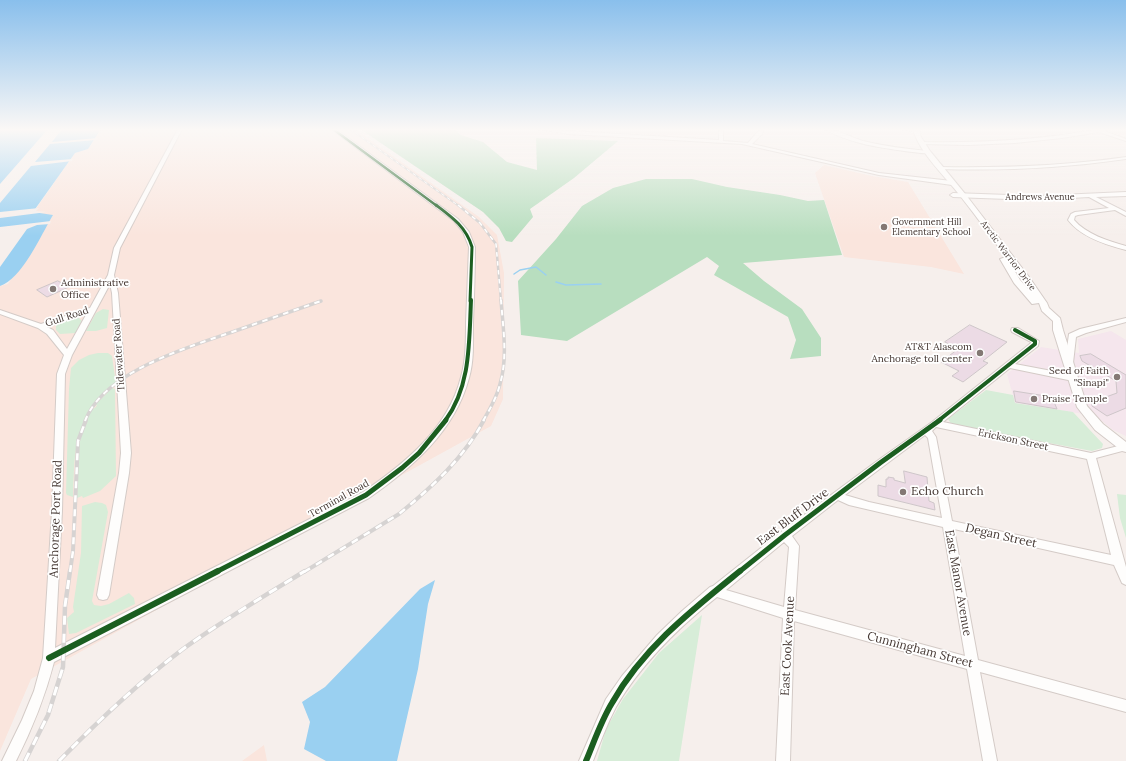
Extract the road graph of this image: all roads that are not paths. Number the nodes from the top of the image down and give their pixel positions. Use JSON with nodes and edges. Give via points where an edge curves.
{"nodes":[{"id":1,"x":161,"y":165,"type":"edge"},
{"id":2,"x":381,"y":165,"type":"edge"},
{"id":3,"x":838,"y":165,"type":"edge"},
{"id":4,"x":937,"y":165,"type":"edge"},
{"id":5,"x":1085,"y":165,"type":"edge"},
{"id":6,"x":940,"y":168,"type":"junction"},
{"id":7,"x":952,"y":183,"type":"junction"},
{"id":8,"x":1126,"y":194,"type":"edge"},
{"id":9,"x":958,"y":196,"type":"junction"},
{"id":10,"x":1092,"y":197,"type":"junction"},
{"id":11,"x":1114,"y":209,"type":"junction"},
{"id":12,"x":1126,"y":214,"type":"edge"},
{"id":13,"x":1126,"y":248,"type":"edge"},
{"id":14,"x":111,"y":275,"type":"junction"},
{"id":15,"x":93,"y":309,"type":"junction"},
{"id":16,"x":0,"y":312,"type":"edge"},
{"id":17,"x":1126,"y":320,"type":"edge"},
{"id":18,"x":41,"y":326,"type":"junction"},
{"id":19,"x":1016,"y":330,"type":"dead end"},
{"id":20,"x":68,"y":355,"type":"junction"},
{"id":21,"x":1069,"y":363,"type":"junction"},
{"id":22,"x":1009,"y":365,"type":"junction"},
{"id":23,"x":1073,"y":378,"type":"junction"},
{"id":24,"x":931,"y":427,"type":"junction"},
{"id":25,"x":1126,"y":447,"type":"edge"},
{"id":26,"x":1091,"y":456,"type":"junction"},
{"id":27,"x":838,"y":496,"type":"junction"},
{"id":28,"x":948,"y":524,"type":"junction"},
{"id":29,"x":785,"y":535,"type":"junction"},
{"id":30,"x":1118,"y":560,"type":"junction"},
{"id":31,"x":1126,"y":580,"type":"edge"},
{"id":32,"x":714,"y":591,"type":"junction"},
{"id":33,"x":103,"y":595,"type":"dead end"},
{"id":34,"x":789,"y":614,"type":"junction"},
{"id":35,"x":49,"y":658,"type":"junction"},
{"id":36,"x":974,"y":665,"type":"junction"},
{"id":37,"x":1126,"y":706,"type":"edge"},
{"id":38,"x":9,"y":761,"type":"edge"},
{"id":39,"x":586,"y":761,"type":"edge"},
{"id":40,"x":783,"y":761,"type":"edge"},
{"id":41,"x":990,"y":761,"type":"edge"}],
"edges":[{"from":1,"to":14,"type":"street","name":"Tidewater Road","via":[[117,248]]},
{"from":2,"to":35,"type":"street","name":"Terminal Road","via":[[456,220],[469,236],[472,247],[468,369],[460,397],[441,427],[410,463],[366,495]]},
{"from":3,"to":7,"type":"street","via":[[879,174]]},
{"from":4,"to":6,"type":"main road","name":"Arctic Warrior Drive"},
{"from":5,"to":6,"type":"street","via":[[1042,168]]},
{"from":6,"to":7,"type":"main road","name":"Arctic Warrior Drive"},
{"from":7,"to":9,"type":"main road","name":"Arctic Warrior Drive"},
{"from":8,"to":10,"type":"street","name":"Andrews Avenue"},
{"from":9,"to":10,"type":"street","name":"Andrews Avenue"},
{"from":9,"to":21,"type":"main road","name":"Arctic Warrior Drive","via":[[1017,281],[1058,330]]},
{"from":10,"to":11,"type":"street"},
{"from":11,"to":12,"type":"street"},
{"from":11,"to":13,"type":"street","via":[[1077,213],[1072,215],[1071,220],[1078,228]]},
{"from":14,"to":15,"type":"street","name":"Anchorage Port Road"},
{"from":14,"to":33,"type":"street","name":"Tidewater Road","via":[[115,293],[126,453]]},
{"from":15,"to":18,"type":"street","name":"Gull Road"},
{"from":15,"to":20,"type":"street","name":"Anchorage Port Road"},
{"from":16,"to":18,"type":"street"},
{"from":17,"to":21,"type":"street","via":[[1072,336]]},
{"from":18,"to":20,"type":"street","via":[[55,336]]},
{"from":19,"to":22,"type":"street","name":"East Bluff Drive","via":[[1035,341],[1035,344]]},
{"from":20,"to":35,"type":"street","name":"Anchorage Port Road","via":[[61,374]]},
{"from":21,"to":23,"type":"main road","name":"Arctic Warrior Drive"},
{"from":22,"to":23,"type":"street"},
{"from":22,"to":24,"type":"street","name":"East Bluff Drive"},
{"from":23,"to":25,"type":"main road","name":"Arctic Warrior Drive","via":[[1082,407],[1088,415],[1099,427]]},
{"from":24,"to":26,"type":"street","name":"Erickson Street"},
{"from":24,"to":27,"type":"street","name":"East Bluff Drive"},
{"from":24,"to":28,"type":"street","name":"East Manor Avenue"},
{"from":25,"to":26,"type":"street"},
{"from":26,"to":30,"type":"street"},
{"from":27,"to":28,"type":"street","name":"Degan Street","via":[[849,501]]},
{"from":27,"to":29,"type":"street","name":"East Bluff Drive"},
{"from":28,"to":30,"type":"street","name":"Degan Street"},
{"from":28,"to":36,"type":"street","name":"East Manor Avenue"},
{"from":29,"to":32,"type":"street","name":"East Bluff Drive"},
{"from":29,"to":34,"type":"street","name":"East Cook Avenue","via":[[794,546]]},
{"from":30,"to":31,"type":"street"},
{"from":32,"to":34,"type":"street","name":"Cunningham Street"},
{"from":32,"to":39,"type":"street","name":"East Bluff Drive","via":[[661,639],[626,680],[611,704]]},
{"from":34,"to":36,"type":"street","name":"Cunningham Street"},
{"from":34,"to":40,"type":"street","name":"East Cook Avenue"},
{"from":35,"to":38,"type":"street","name":"Anchorage Port Road","via":[[40,691]]},
{"from":36,"to":37,"type":"street","name":"Cunningham Street"},
{"from":36,"to":41,"type":"street","name":"East Manor Avenue"}]}
